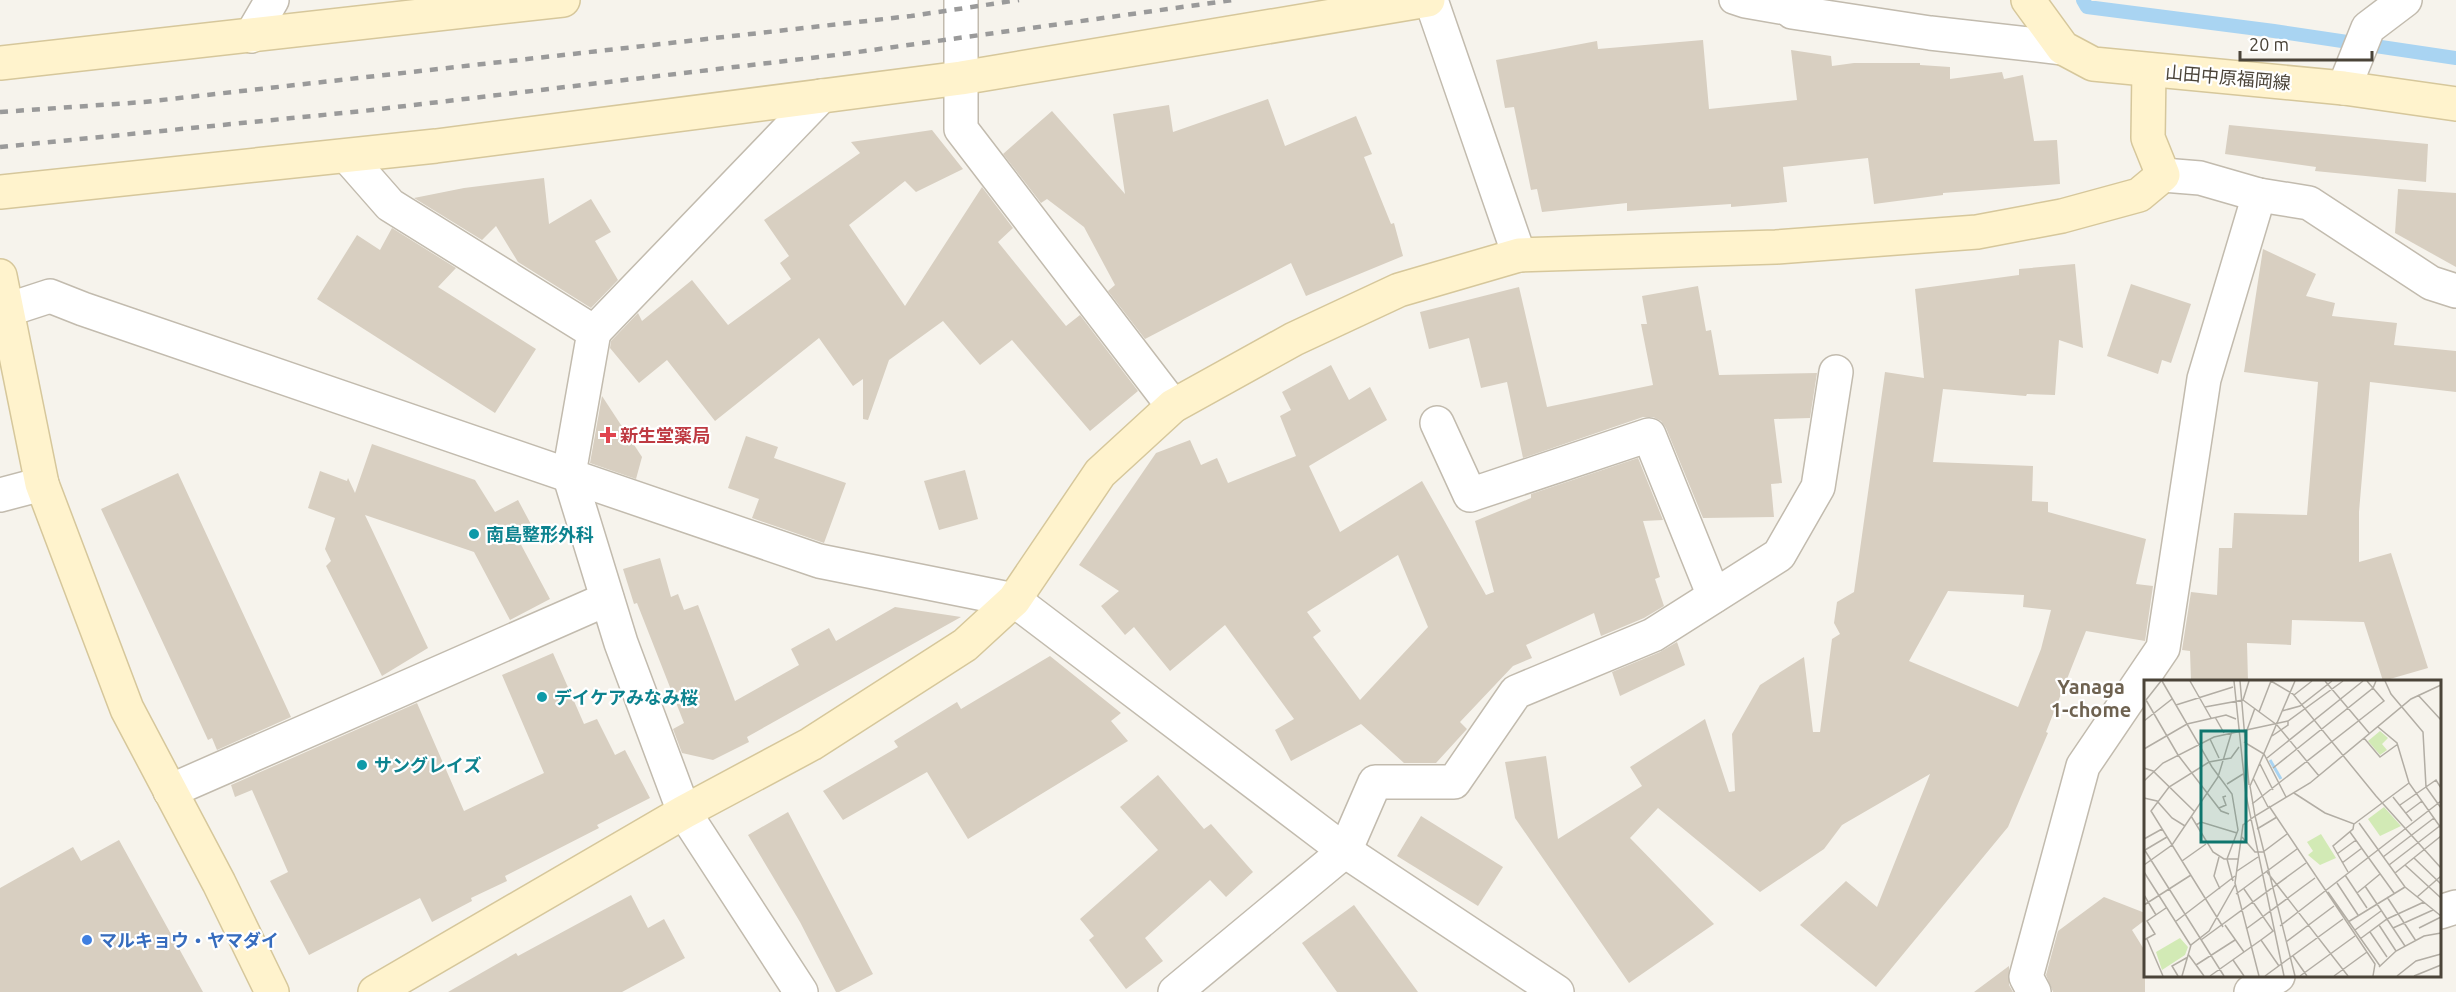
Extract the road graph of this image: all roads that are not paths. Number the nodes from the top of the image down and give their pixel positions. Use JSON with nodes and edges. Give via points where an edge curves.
{"nodes":[{"id":1,"x":272,"y":0,"type":"edge"},
{"id":2,"x":563,"y":0,"type":"edge"},
{"id":3,"x":961,"y":0,"type":"edge"},
{"id":4,"x":1430,"y":0,"type":"edge"},
{"id":5,"x":1733,"y":0,"type":"edge"},
{"id":6,"x":2028,"y":0,"type":"edge"},
{"id":7,"x":2405,"y":0,"type":"edge"},
{"id":8,"x":1792,"y":12,"type":"joint"},
{"id":9,"x":251,"y":36,"type":"junction"},
{"id":10,"x":2063,"y":48,"type":"junction"},
{"id":11,"x":0,"y":63,"type":"edge"},
{"id":12,"x":2149,"y":70,"type":"junction"},
{"id":13,"x":961,"y":78,"type":"junction"},
{"id":14,"x":2343,"y":88,"type":"junction"},
{"id":15,"x":821,"y":96,"type":"junction"},
{"id":16,"x":2456,"y":104,"type":"edge"},
{"id":17,"x":346,"y":156,"type":"junction"},
{"id":18,"x":2163,"y":175,"type":"junction"},
{"id":19,"x":0,"y":192,"type":"edge"},
{"id":20,"x":2259,"y":195,"type":"junction"},
{"id":21,"x":1519,"y":255,"type":"junction"},
{"id":22,"x":0,"y":276,"type":"edge"},
{"id":23,"x":2456,"y":291,"type":"edge"},
{"id":24,"x":7,"y":310,"type":"junction"},
{"id":25,"x":594,"y":332,"type":"junction"},
{"id":26,"x":1836,"y":372,"type":"dead end"},
{"id":27,"x":1173,"y":406,"type":"junction"},
{"id":28,"x":1437,"y":423,"type":"dead end"},
{"id":29,"x":569,"y":474,"type":"junction"},
{"id":30,"x":42,"y":484,"type":"junction"},
{"id":31,"x":0,"y":495,"type":"edge"},
{"id":32,"x":1714,"y":596,"type":"junction"},
{"id":33,"x":607,"y":599,"type":"junction"},
{"id":34,"x":1014,"y":600,"type":"junction"},
{"id":35,"x":170,"y":791,"type":"junction"},
{"id":36,"x":684,"y":812,"type":"junction"},
{"id":37,"x":1345,"y":851,"type":"junction"},
{"id":38,"x":2456,"y":907,"type":"edge"},
{"id":39,"x":2441,"y":911,"type":"edge"},
{"id":40,"x":2275,"y":977,"type":"edge"},
{"id":41,"x":272,"y":992,"type":"edge"},
{"id":42,"x":375,"y":992,"type":"edge"},
{"id":43,"x":801,"y":992,"type":"edge"},
{"id":44,"x":1175,"y":992,"type":"edge"},
{"id":45,"x":1557,"y":992,"type":"edge"},
{"id":46,"x":2034,"y":992,"type":"edge"},
{"id":47,"x":2251,"y":992,"type":"edge"}],
"edges":[{"from":1,"to":9,"type":"street"},
{"from":2,"to":9,"type":"street"},
{"from":3,"to":13,"type":"street"},
{"from":4,"to":13,"type":"street"},
{"from":4,"to":21,"type":"street"},
{"from":5,"to":8,"type":"lane"},
{"from":6,"to":10,"type":"street","name":"山田中原福岡線"},
{"from":7,"to":14,"type":"street","via":[[2368,28]]},
{"from":8,"to":10,"type":"street"},
{"from":9,"to":11,"type":"street"},
{"from":10,"to":12,"type":"street","name":"山田中原福岡線","via":[[2093,64]]},
{"from":12,"to":14,"type":"street","name":"山田中原福岡線"},
{"from":12,"to":18,"type":"street","via":[[2148,138]]},
{"from":13,"to":15,"type":"street"},
{"from":13,"to":27,"type":"street","via":[[961,129]]},
{"from":14,"to":16,"type":"street","name":"山田中原福岡線"},
{"from":15,"to":17,"type":"street"},
{"from":15,"to":25,"type":"street"},
{"from":17,"to":19,"type":"street"},
{"from":17,"to":25,"type":"street","via":[[390,204]]},
{"from":18,"to":20,"type":"street","via":[[2200,178]]},
{"from":18,"to":21,"type":"street","via":[[2139,195],[2062,216],[1977,232],[1776,247]]},
{"from":20,"to":23,"type":"street","via":[[2309,203],[2431,283]]},
{"from":20,"to":46,"type":"street","via":[[2204,379],[2163,648],[2083,766],[2026,977]]},
{"from":21,"to":27,"type":"street","via":[[1400,290],[1293,339]]},
{"from":22,"to":24,"type":"street"},
{"from":24,"to":29,"type":"street","via":[[50,296]]},
{"from":24,"to":30,"type":"street"},
{"from":25,"to":29,"type":"street"},
{"from":26,"to":32,"type":"street","via":[[1818,487],[1779,555]]},
{"from":27,"to":34,"type":"street","via":[[1100,472]]},
{"from":28,"to":32,"type":"street","via":[[1470,495],[1649,435]]},
{"from":29,"to":33,"type":"street"},
{"from":29,"to":34,"type":"street","via":[[819,561]]},
{"from":30,"to":31,"type":"street"},
{"from":30,"to":35,"type":"street","via":[[127,709]]},
{"from":32,"to":37,"type":"street","via":[[1653,635],[1516,692],[1454,782],[1375,782]]},
{"from":33,"to":35,"type":"street"},
{"from":33,"to":36,"type":"street"},
{"from":34,"to":36,"type":"street","via":[[965,645],[810,744]]},
{"from":34,"to":37,"type":"street"},
{"from":35,"to":41,"type":"street"},
{"from":36,"to":42,"type":"street"},
{"from":36,"to":43,"type":"street"},
{"from":37,"to":44,"type":"street"},
{"from":37,"to":45,"type":"street"},
{"from":38,"to":39,"type":"street"},
{"from":40,"to":47,"type":"street"}]}
